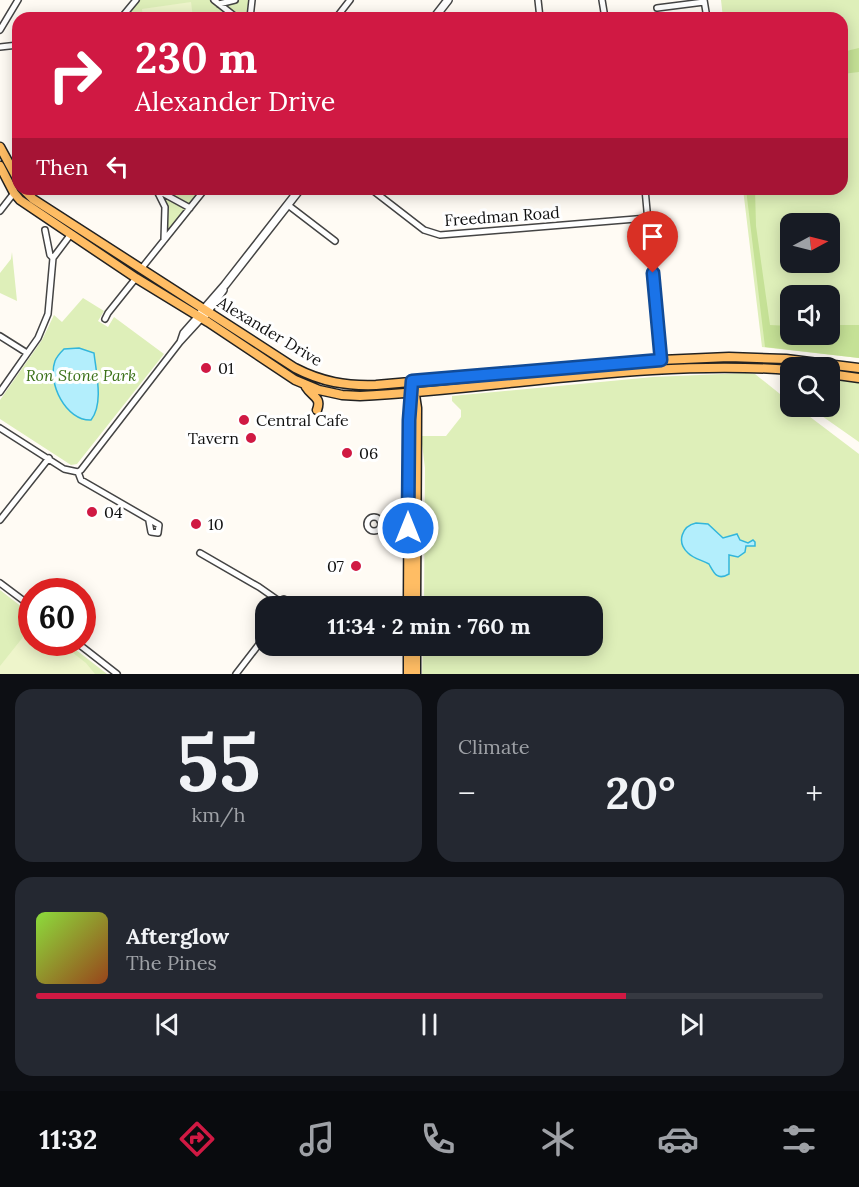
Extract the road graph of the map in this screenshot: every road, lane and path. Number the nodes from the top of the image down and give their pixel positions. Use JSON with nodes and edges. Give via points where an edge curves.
{"nodes":[{"id":1,"x":18,"y":0,"type":"edge"},
{"id":2,"x":136,"y":0,"type":"edge"},
{"id":3,"x":235,"y":0,"type":"edge"},
{"id":4,"x":350,"y":0,"type":"edge"},
{"id":5,"x":448,"y":0,"type":"edge"},
{"id":6,"x":704,"y":1,"type":"edge"},
{"id":7,"x":217,"y":2,"type":"edge"},
{"id":8,"x":657,"y":8,"type":"dead end"},
{"id":9,"x":126,"y":12,"type":"edge"},
{"id":10,"x":230,"y":12,"type":"edge"},
{"id":11,"x":341,"y":12,"type":"edge"},
{"id":12,"x":439,"y":12,"type":"edge"},
{"id":13,"x":0,"y":30,"type":"edge"},
{"id":14,"x":0,"y":147,"type":"edge"},
{"id":15,"x":0,"y":166,"type":"edge"},
{"id":16,"x":12,"y":169,"type":"edge"},
{"id":17,"x":29,"y":195,"type":"edge"},
{"id":18,"x":159,"y":195,"type":"edge"},
{"id":19,"x":200,"y":195,"type":"edge"},
{"id":20,"x":296,"y":195,"type":"edge"},
{"id":21,"x":384,"y":195,"type":"edge"},
{"id":22,"x":646,"y":195,"type":"edge"},
{"id":23,"x":166,"y":196,"type":"edge"},
{"id":24,"x":11,"y":197,"type":"junction"},
{"id":25,"x":288,"y":206,"type":"junction"},
{"id":26,"x":190,"y":208,"type":"junction"},
{"id":27,"x":0,"y":211,"type":"edge"},
{"id":28,"x":648,"y":218,"type":"junction"},
{"id":29,"x":45,"y":230,"type":"dead end"},
{"id":30,"x":71,"y":234,"type":"junction"},
{"id":31,"x":164,"y":241,"type":"junction"},
{"id":32,"x":335,"y":241,"type":"dead end"},
{"id":33,"x":53,"y":258,"type":"junction"},
{"id":34,"x":141,"y":269,"type":"junction"},
{"id":35,"x":136,"y":278,"type":"junction"},
{"id":36,"x":206,"y":310,"type":"junction"},
{"id":37,"x":200,"y":317,"type":"junction"},
{"id":38,"x":105,"y":319,"type":"dead end"},
{"id":39,"x":0,"y":336,"type":"edge"},
{"id":40,"x":27,"y":353,"type":"junction"},
{"id":41,"x":661,"y":365,"type":"junction"},
{"id":42,"x":859,"y":368,"type":"edge"},
{"id":43,"x":780,"y":369,"type":"edge"},
{"id":44,"x":840,"y":375,"type":"edge"},
{"id":45,"x":859,"y":378,"type":"edge"},
{"id":46,"x":412,"y":381,"type":"junction"},
{"id":47,"x":304,"y":385,"type":"junction"},
{"id":48,"x":435,"y":389,"type":"junction"},
{"id":49,"x":0,"y":392,"type":"edge"},
{"id":50,"x":413,"y":392,"type":"junction"},
{"id":51,"x":393,"y":394,"type":"junction"},
{"id":52,"x":417,"y":408,"type":"junction"},
{"id":53,"x":317,"y":410,"type":"dead end"},
{"id":54,"x":409,"y":420,"type":"junction"},
{"id":55,"x":0,"y":428,"type":"edge"},
{"id":56,"x":49,"y":458,"type":"junction"},
{"id":57,"x":78,"y":472,"type":"junction"},
{"id":58,"x":0,"y":520,"type":"edge"},
{"id":59,"x":149,"y":521,"type":"dead end"},
{"id":60,"x":380,"y":524,"type":"dead end"},
{"id":61,"x":412,"y":525,"type":"junction"},
{"id":62,"x":200,"y":553,"type":"dead end"},
{"id":63,"x":0,"y":583,"type":"edge"},
{"id":64,"x":18,"y":596,"type":"edge"},
{"id":65,"x":270,"y":596,"type":"edge"},
{"id":66,"x":408,"y":596,"type":"edge"},
{"id":67,"x":416,"y":596,"type":"edge"},
{"id":68,"x":255,"y":649,"type":"edge"},
{"id":69,"x":94,"y":656,"type":"edge"},
{"id":70,"x":408,"y":656,"type":"edge"},
{"id":71,"x":416,"y":656,"type":"edge"},
{"id":72,"x":117,"y":674,"type":"edge"},
{"id":73,"x":236,"y":674,"type":"edge"},
{"id":74,"x":408,"y":674,"type":"edge"},
{"id":75,"x":416,"y":674,"type":"edge"}],
"edges":[{"from":1,"to":13,"type":"street"},
{"from":2,"to":9,"type":"street"},
{"from":3,"to":7,"type":"street"},
{"from":4,"to":11,"type":"street"},
{"from":5,"to":12,"type":"street"},
{"from":6,"to":8,"type":"street"},
{"from":7,"to":10,"type":"street"},
{"from":14,"to":16,"type":"main road"},
{"from":15,"to":24,"type":"main road","name":"Alexander Drive"},
{"from":17,"to":34,"type":"main road","name":"Alexander Drive"},
{"from":18,"to":31,"type":"street","via":[[165,207]]},
{"from":19,"to":26,"type":"street"},
{"from":20,"to":25,"type":"street"},
{"from":21,"to":28,"type":"street","name":"Freedman Road","via":[[424,230],[440,235]]},
{"from":22,"to":28,"type":"street"},
{"from":23,"to":26,"type":"street"},
{"from":24,"to":27,"type":"street"},
{"from":24,"to":30,"type":"main road","name":"Alexander Drive"},
{"from":25,"to":32,"type":"street"},
{"from":25,"to":36,"type":"street"},
{"from":26,"to":31,"type":"street"},
{"from":28,"to":41,"type":"street"},
{"from":29,"to":33,"type":"street"},
{"from":30,"to":33,"type":"street"},
{"from":30,"to":35,"type":"main road","name":"Alexander Drive"},
{"from":31,"to":34,"type":"street"},
{"from":33,"to":40,"type":"street","via":[[48,314]]},
{"from":34,"to":36,"type":"main road","name":"Alexander Drive"},
{"from":35,"to":37,"type":"main road","name":"Alexander Drive"},
{"from":35,"to":38,"type":"street"},
{"from":36,"to":37,"type":"street"},
{"from":36,"to":46,"type":"main road","name":"Alexander Drive","via":[[295,368],[325,381],[361,386]]},
{"from":37,"to":47,"type":"main road","name":"Alexander Drive"},
{"from":37,"to":57,"type":"street","via":[[183,333],[180,342]]},
{"from":39,"to":40,"type":"street"},
{"from":40,"to":49,"type":"street"},
{"from":41,"to":42,"type":"main road","name":"Alexander Drive","via":[[729,357]]},
{"from":41,"to":43,"type":"main road","name":"Alexander Drive"},
{"from":41,"to":46,"type":"main road","name":"Alexander Drive"},
{"from":41,"to":48,"type":"main road","name":"Alexander Drive"},
{"from":44,"to":45,"type":"main road"},
{"from":46,"to":50,"type":"main road"},
{"from":47,"to":51,"type":"main road","name":"Alexander Drive","via":[[342,395]]},
{"from":47,"to":53,"type":"main road","via":[[319,400]]},
{"from":48,"to":50,"type":"main road","name":"Alexander Drive"},
{"from":48,"to":52,"type":"main road","via":[[421,399]]},
{"from":50,"to":51,"type":"main road","name":"Alexander Drive"},
{"from":50,"to":52,"type":"main road"},
{"from":50,"to":54,"type":"main road"},
{"from":51,"to":54,"type":"main road","via":[[402,400]]},
{"from":52,"to":61,"type":"main road"},
{"from":54,"to":61,"type":"main road"},
{"from":55,"to":56,"type":"street"},
{"from":56,"to":57,"type":"street","via":[[68,471]]},
{"from":56,"to":58,"type":"street"},
{"from":57,"to":59,"type":"street","via":[[81,480]]},
{"from":60,"to":61,"type":"street"},
{"from":61,"to":66,"type":"main road"},
{"from":61,"to":67,"type":"main road"},
{"from":62,"to":65,"type":"street"},
{"from":63,"to":64,"type":"street"},
{"from":68,"to":73,"type":"street"},
{"from":69,"to":72,"type":"street"},
{"from":70,"to":74,"type":"main road"},
{"from":71,"to":75,"type":"main road"}]}
